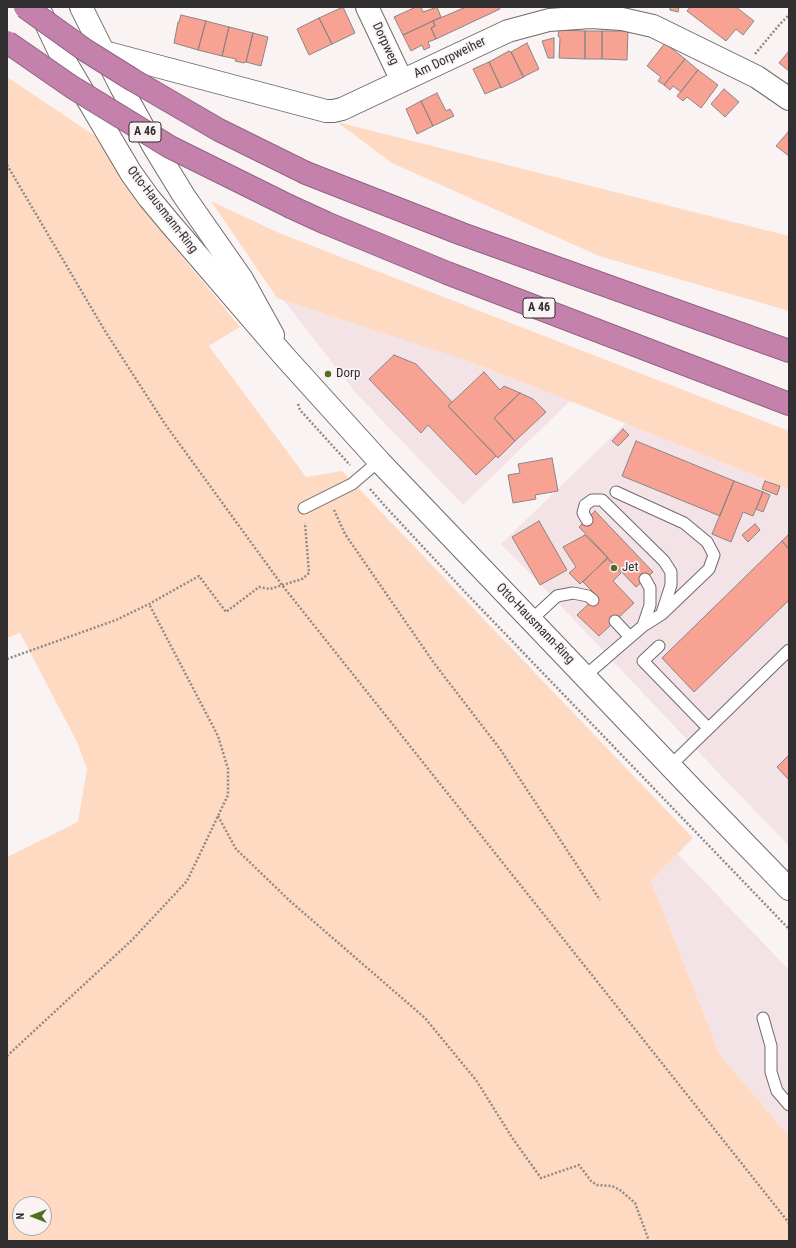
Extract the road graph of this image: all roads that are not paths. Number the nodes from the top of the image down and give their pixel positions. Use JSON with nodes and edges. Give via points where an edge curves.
{"nodes":[{"id":1,"x":25,"y":7,"type":"edge"},
{"id":2,"x":38,"y":7,"type":"edge"},
{"id":3,"x":81,"y":7,"type":"edge"},
{"id":4,"x":367,"y":7,"type":"edge"},
{"id":5,"x":7,"y":42,"type":"edge"},
{"id":6,"x":104,"y":52,"type":"junction"},
{"id":7,"x":402,"y":81,"type":"junction"},
{"id":8,"x":789,"y":99,"type":"edge"},
{"id":9,"x":789,"y":351,"type":"edge"},
{"id":10,"x":284,"y":356,"type":"junction"},
{"id":11,"x":789,"y":404,"type":"edge"},
{"id":12,"x":379,"y":461,"type":"junction"},
{"id":13,"x":616,"y":492,"type":"dead end"},
{"id":14,"x":304,"y":508,"type":"road end"},
{"id":15,"x":587,"y":520,"type":"dead end"},
{"id":16,"x":645,"y":579,"type":"dead end"},
{"id":17,"x":593,"y":600,"type":"dead end"},
{"id":18,"x":662,"y":614,"type":"junction"},
{"id":19,"x":531,"y":620,"type":"junction"},
{"id":20,"x":615,"y":621,"type":"dead end"},
{"id":21,"x":643,"y":626,"type":"junction"},
{"id":22,"x":630,"y":637,"type":"junction"},
{"id":23,"x":659,"y":646,"type":"dead end"},
{"id":24,"x":789,"y":650,"type":"edge"},
{"id":25,"x":585,"y":676,"type":"junction"},
{"id":26,"x":708,"y":728,"type":"junction"},
{"id":27,"x":670,"y":766,"type":"junction"},
{"id":28,"x":789,"y":889,"type":"edge"},
{"id":29,"x":763,"y":1018,"type":"dead end"},
{"id":30,"x":789,"y":1106,"type":"edge"}],
"edges":[{"from":1,"to":9,"type":"highway","bridge":true,"via":[[85,50],[133,80],[219,130],[306,173],[462,234]]},
{"from":2,"to":10,"type":"street","name":"Otto-Hausmann-Ring","via":[[59,51],[131,173],[169,222]]},
{"from":3,"to":6,"type":"street","name":"Otto-Hausmann-Ring"},
{"from":4,"to":7,"type":"street","name":"Dorpweg"},
{"from":5,"to":11,"type":"highway","number":"A 46","bridge":true,"via":[[72,87],[170,147],[291,207],[446,273]]},
{"from":6,"to":7,"type":"street","name":"Am Dorpweiher","via":[[326,111],[342,109]]},
{"from":6,"to":10,"type":"street","name":"Otto-Hausmann-Ring","via":[[154,147],[184,196],[242,279]]},
{"from":7,"to":8,"type":"street","name":"Am Dorpweiher","via":[[508,31],[549,20],[591,17],[622,19],[653,26],[757,77]]},
{"from":10,"to":12,"type":"street","name":"Otto-Hausmann-Ring"},
{"from":12,"to":14,"type":"lane","via":[[352,484]]},
{"from":12,"to":19,"type":"street","name":"Otto-Hausmann-Ring"},
{"from":13,"to":18,"type":"lane","via":[[684,523],[707,542],[714,555],[709,569]]},
{"from":15,"to":18,"type":"lane","via":[[583,513],[585,505],[592,500],[602,500],[664,561],[671,572],[671,585]]},
{"from":16,"to":21,"type":"lane","via":[[650,588],[650,605]]},
{"from":17,"to":19,"type":"lane","via":[[588,596],[573,593],[557,596]]},
{"from":18,"to":21,"type":"lane"},
{"from":19,"to":25,"type":"street","name":"Otto-Hausmann-Ring"},
{"from":20,"to":22,"type":"lane"},
{"from":21,"to":22,"type":"lane"},
{"from":22,"to":25,"type":"lane"},
{"from":23,"to":26,"type":"lane","via":[[644,662]]},
{"from":24,"to":26,"type":"lane"},
{"from":25,"to":27,"type":"street","name":"Otto-Hausmann-Ring"},
{"from":26,"to":27,"type":"lane"},
{"from":27,"to":28,"type":"street","name":"Otto-Hausmann-Ring"},
{"from":29,"to":30,"type":"lane","via":[[771,1046],[770,1072],[777,1092]]}]}
